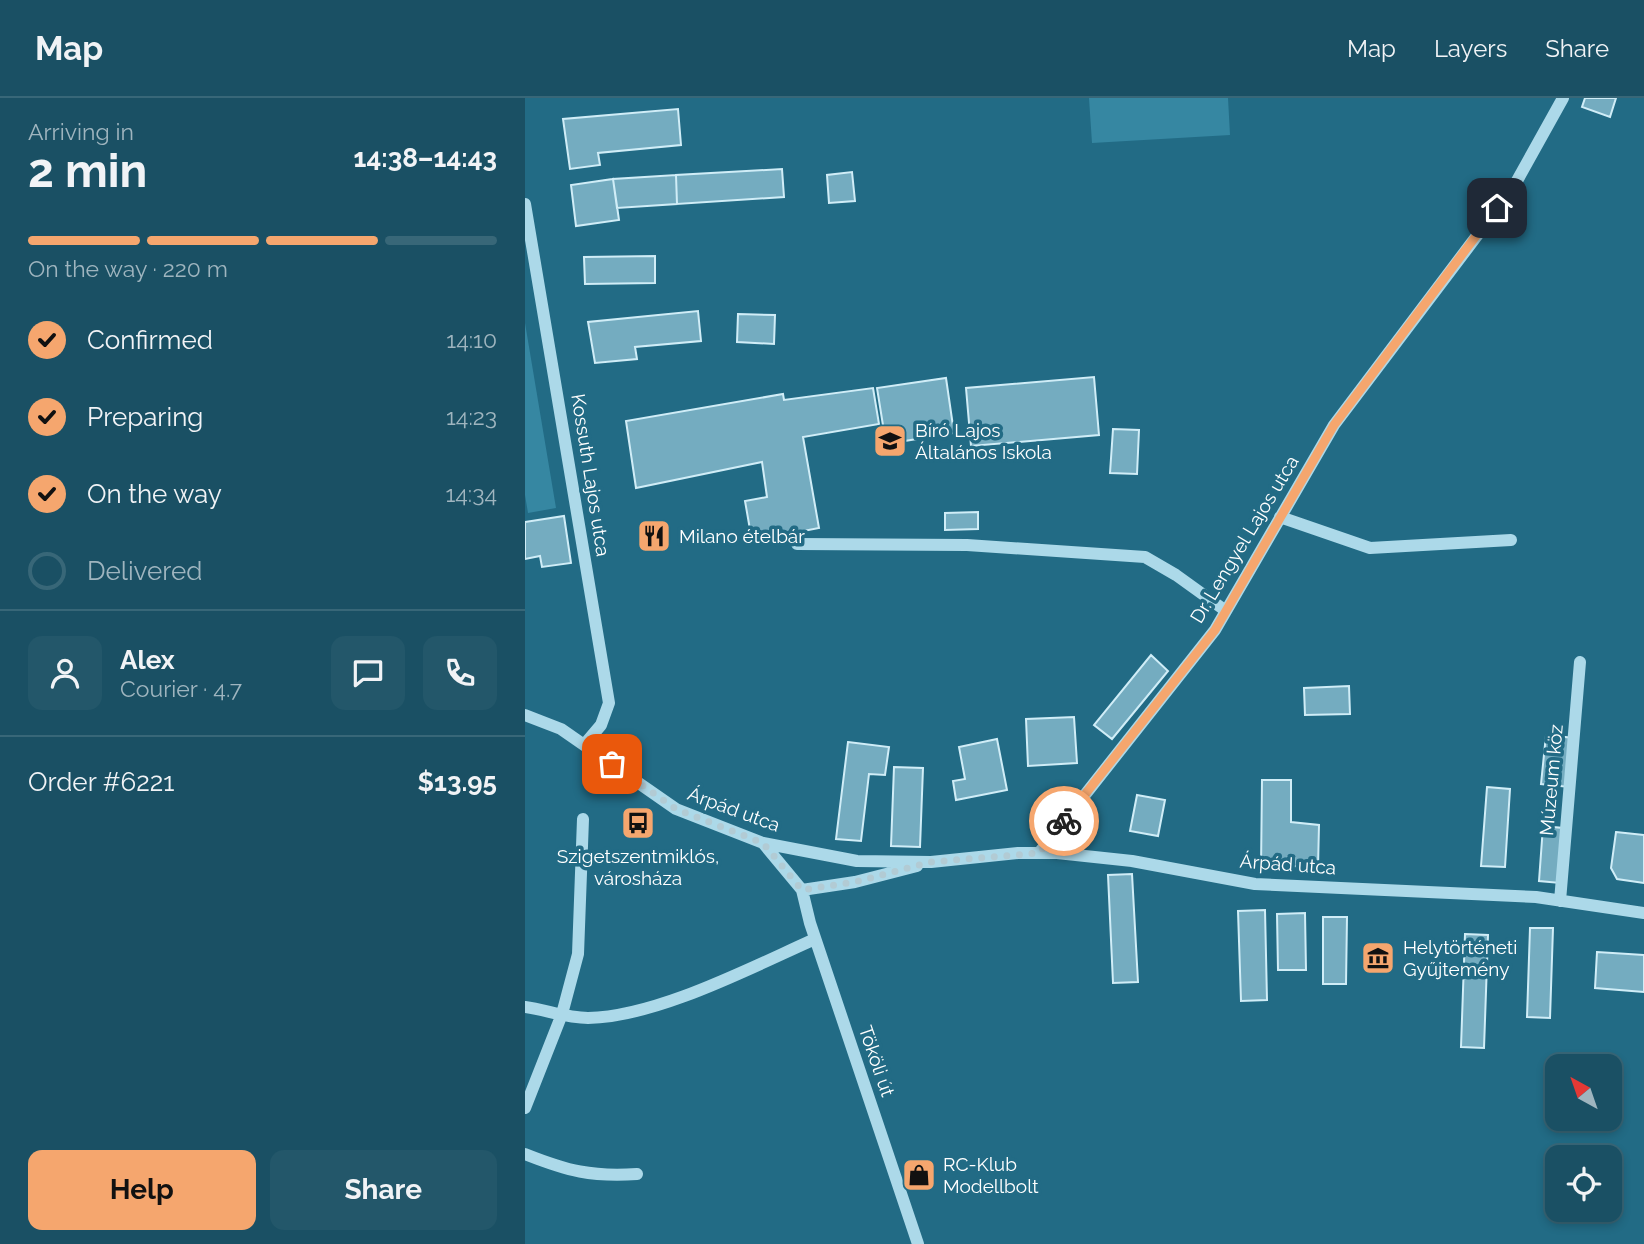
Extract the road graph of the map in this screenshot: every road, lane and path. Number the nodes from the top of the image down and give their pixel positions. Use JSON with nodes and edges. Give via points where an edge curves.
{"nodes":[{"id":1,"x":1563,"y":98,"type":"edge"},
{"id":2,"x":525,"y":204,"type":"edge"},
{"id":3,"x":1280,"y":517,"type":"junction"},
{"id":4,"x":1511,"y":540,"type":"dead end"},
{"id":5,"x":797,"y":544,"type":"dead end"},
{"id":6,"x":1226,"y":611,"type":"junction"},
{"id":7,"x":1580,"y":662,"type":"dead end"},
{"id":8,"x":525,"y":715,"type":"edge"},
{"id":9,"x":585,"y":745,"type":"junction"},
{"id":10,"x":583,"y":819,"type":"dead end"},
{"id":11,"x":763,"y":843,"type":"junction"},
{"id":12,"x":807,"y":851,"type":"junction"},
{"id":13,"x":1039,"y":853,"type":"junction"},
{"id":14,"x":931,"y":862,"type":"junction"},
{"id":15,"x":789,"y":874,"type":"junction"},
{"id":16,"x":802,"y":890,"type":"junction"},
{"id":17,"x":1560,"y":901,"type":"junction"},
{"id":18,"x":1644,"y":913,"type":"edge"},
{"id":19,"x":815,"y":939,"type":"junction"},
{"id":20,"x":525,"y":1007,"type":"edge"},
{"id":21,"x":562,"y":1014,"type":"junction"},
{"id":22,"x":525,"y":1108,"type":"edge"},
{"id":23,"x":525,"y":1154,"type":"edge"},
{"id":24,"x":637,"y":1174,"type":"dead end"},
{"id":25,"x":918,"y":1244,"type":"edge"}],
"edges":[{"from":1,"to":3,"type":"street","name":"Dr. Lengyel Lajos utca","via":[[1513,188],[1334,425]]},
{"from":2,"to":9,"type":"street","name":"Kossuth Lajos utca","via":[[609,703],[601,725]]},
{"from":3,"to":4,"type":"street","via":[[1370,548]]},
{"from":3,"to":6,"type":"street","name":"Dr. Lengyel Lajos utca"},
{"from":5,"to":6,"type":"street","via":[[967,545],[1145,557]]},
{"from":6,"to":13,"type":"street","name":"Dr. Lengyel Lajos utca"},
{"from":7,"to":17,"type":"street","name":"Múzeum köz"},
{"from":8,"to":9,"type":"street","name":"Árpád utca","via":[[561,729]]},
{"from":9,"to":11,"type":"street","name":"Árpád utca","via":[[676,809]]},
{"from":10,"to":21,"type":"street","via":[[578,954]]},
{"from":11,"to":12,"type":"street","name":"Árpád utca"},
{"from":11,"to":15,"type":"street"},
{"from":12,"to":14,"type":"street","name":"Árpád utca","via":[[857,860]]},
{"from":12,"to":15,"type":"street","via":[[788,863]]},
{"from":13,"to":14,"type":"street","name":"Árpád utca"},
{"from":13,"to":17,"type":"street","name":"Árpád utca","via":[[1132,861],[1255,884],[1427,890]]},
{"from":14,"to":16,"type":"street","name":"Árpád utca"},
{"from":15,"to":16,"type":"street"},
{"from":16,"to":19,"type":"street","name":"Tököli út"},
{"from":17,"to":18,"type":"street","name":"Árpád utca"},
{"from":19,"to":21,"type":"street","via":[[731,976],[615,1016]]},
{"from":19,"to":25,"type":"street","name":"Tököli út"},
{"from":20,"to":21,"type":"street"},
{"from":21,"to":22,"type":"street"},
{"from":23,"to":24,"type":"street","via":[[599,1177]]}]}
